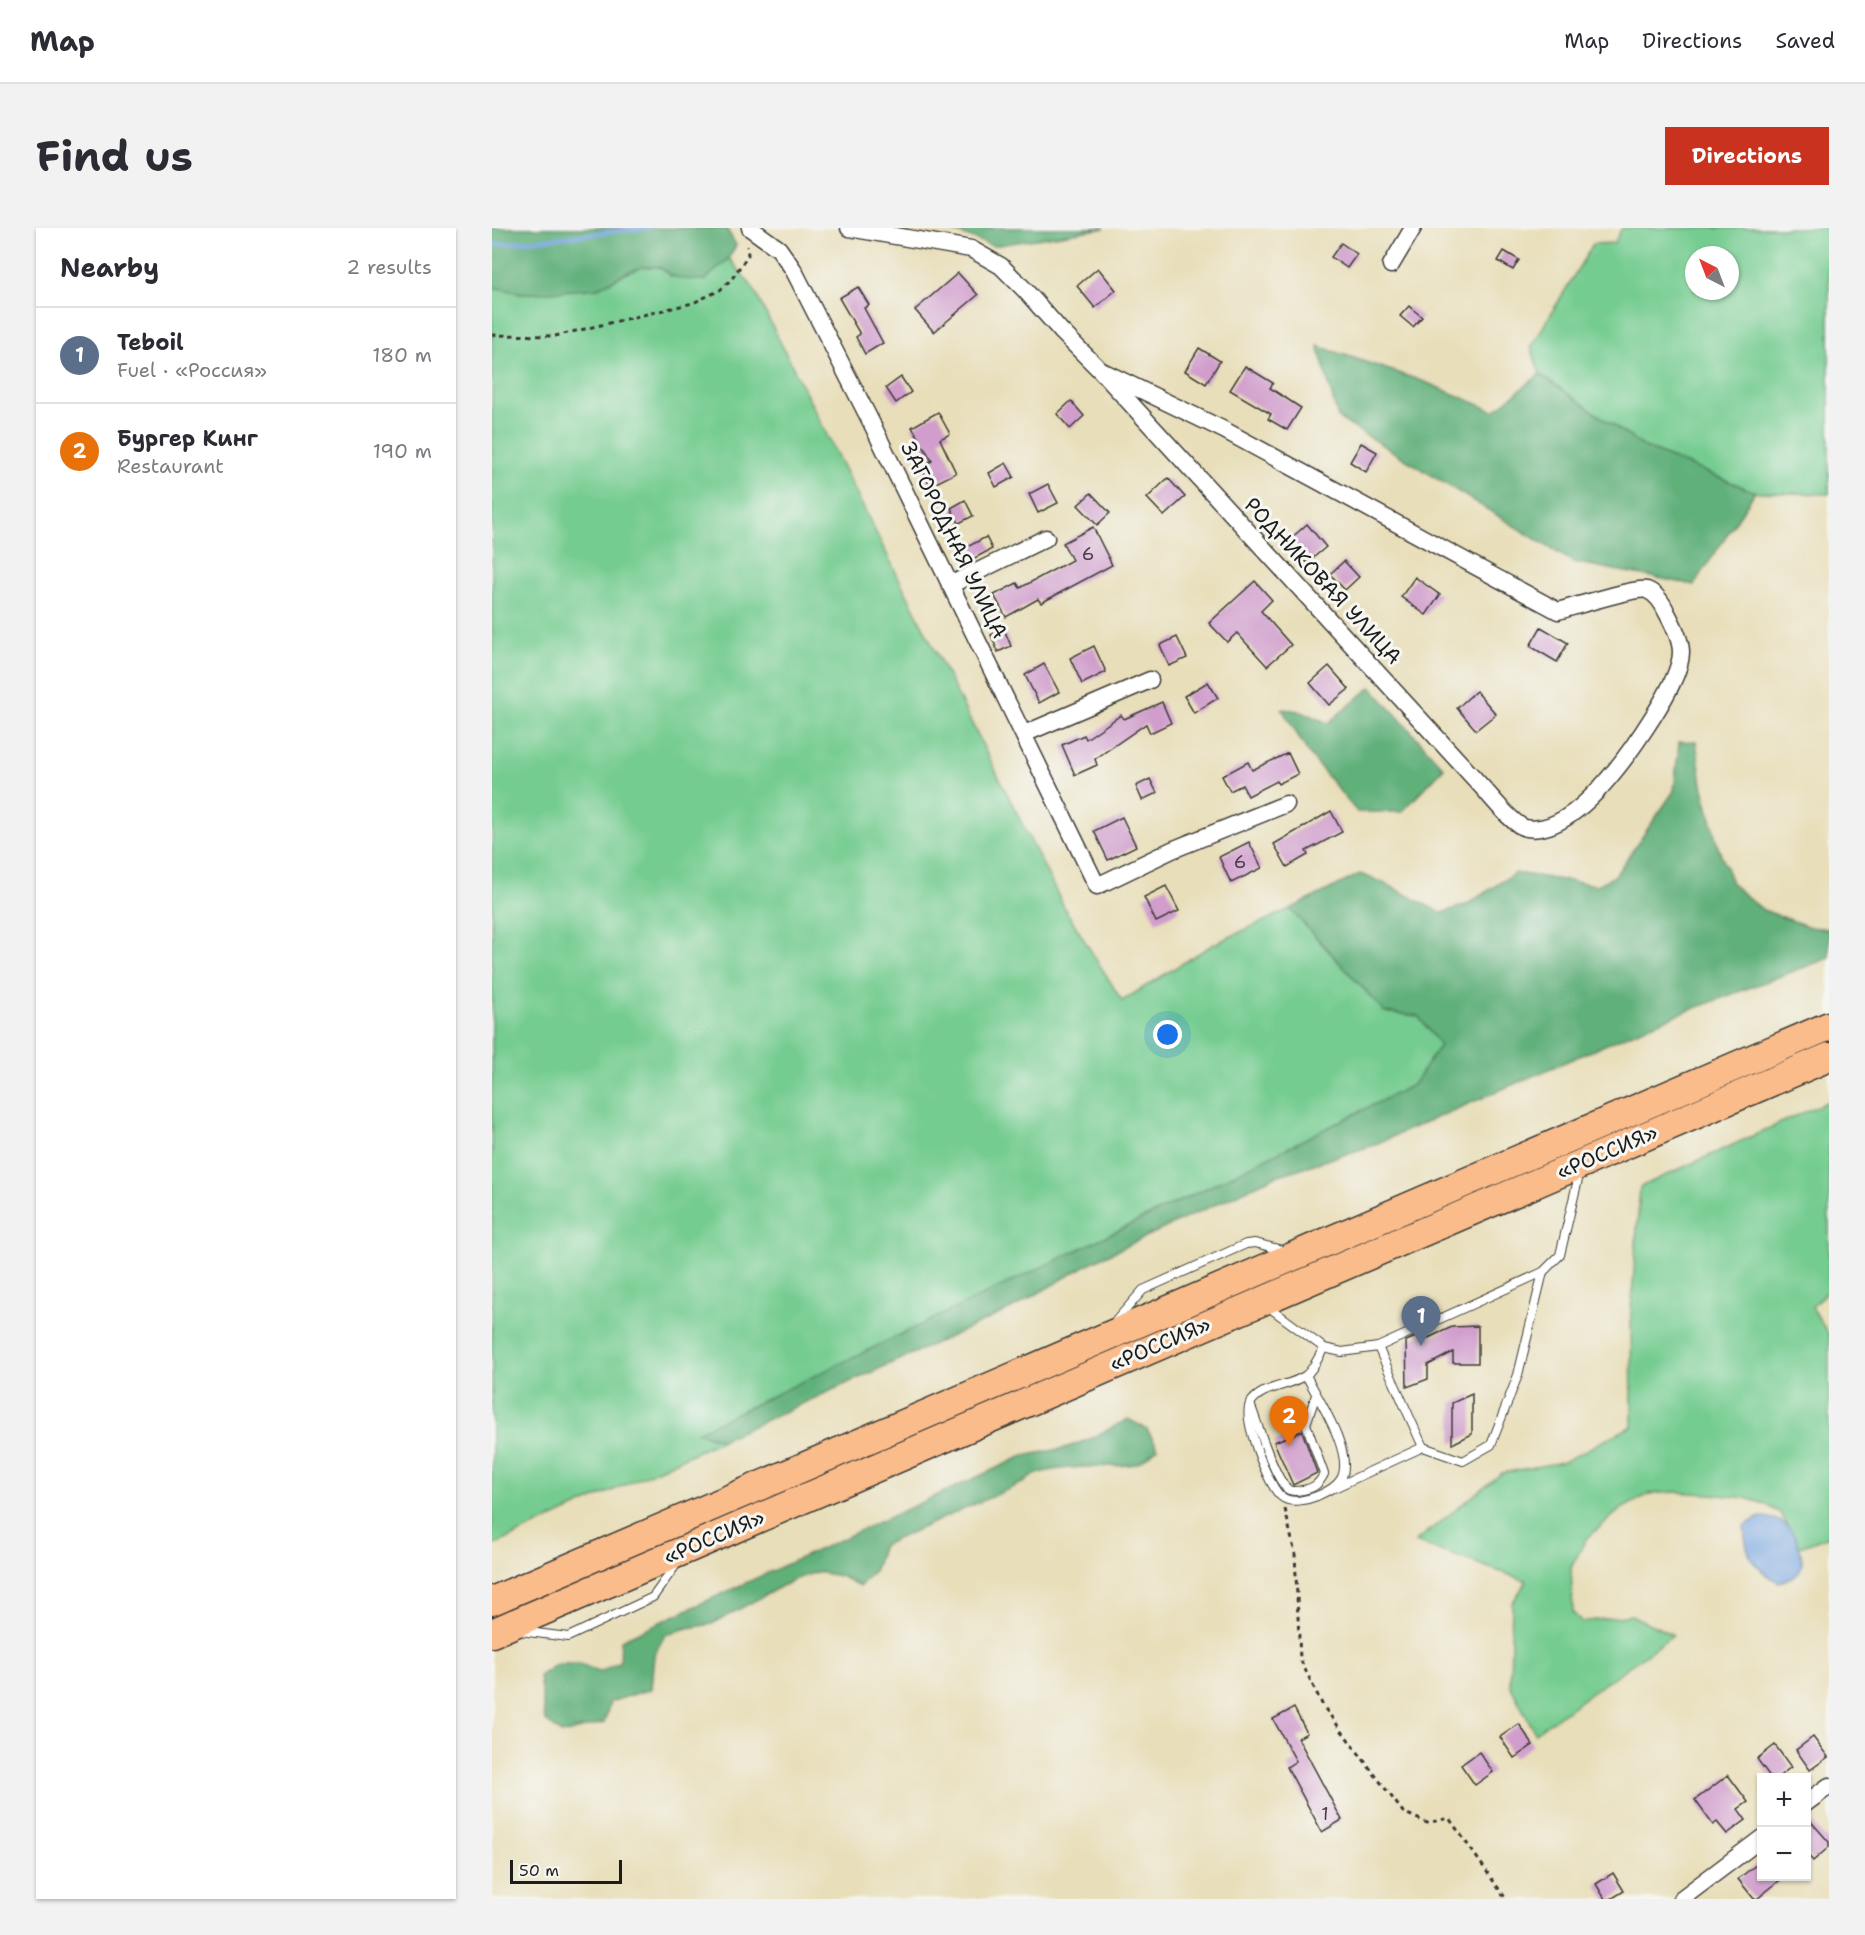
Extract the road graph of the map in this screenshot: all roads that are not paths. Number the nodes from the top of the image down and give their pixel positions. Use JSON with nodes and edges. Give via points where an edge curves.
{"nodes":[{"id":1,"x":849,"y":228,"type":"edge"},
{"id":2,"x":1413,"y":228,"type":"edge"},
{"id":3,"x":748,"y":232,"type":"edge"},
{"id":4,"x":1391,"y":265,"type":"dead end"},
{"id":5,"x":1100,"y":370,"type":"junction"},
{"id":6,"x":1046,"y":538,"type":"dead end"},
{"id":7,"x":950,"y":585,"type":"junction"},
{"id":8,"x":1150,"y":680,"type":"dead end"},
{"id":9,"x":1024,"y":734,"type":"junction"},
{"id":10,"x":1286,"y":804,"type":"dead end"},
{"id":11,"x":1829,"y":1026,"type":"edge"},
{"id":12,"x":1829,"y":1057,"type":"edge"},
{"id":13,"x":1582,"y":1162,"type":"junction"},
{"id":14,"x":1543,"y":1272,"type":"junction"},
{"id":15,"x":1261,"y":1301,"type":"junction"},
{"id":16,"x":1378,"y":1347,"type":"junction"},
{"id":17,"x":1324,"y":1348,"type":"junction"},
{"id":18,"x":1306,"y":1375,"type":"junction"},
{"id":19,"x":1316,"y":1395,"type":"junction"},
{"id":20,"x":1250,"y":1404,"type":"junction"},
{"id":21,"x":1423,"y":1447,"type":"junction"},
{"id":22,"x":1331,"y":1490,"type":"junction"},
{"id":23,"x":492,"y":1601,"type":"edge"},
{"id":24,"x":497,"y":1631,"type":"edge"},
{"id":25,"x":1829,"y":1786,"type":"edge"},
{"id":26,"x":1811,"y":1799,"type":"edge"},
{"id":27,"x":1757,"y":1841,"type":"edge"},
{"id":28,"x":1682,"y":1898,"type":"edge"}],
"edges":[{"from":1,"to":5,"type":"street","name":"РОДНИКОВАЯ УЛИЦА","via":[[971,249],[1001,266]]},
{"from":2,"to":4,"type":"street"},
{"from":3,"to":7,"type":"street","name":"ЗАГОРОДНАЯ УЛИЦА","via":[[779,249],[794,269]]},
{"from":5,"to":5,"type":"street","name":"РОДНИКОВАЯ УЛИЦА","via":[[1224,430],[1558,611],[1642,589],[1655,595],[1668,616],[1681,652],[1656,711],[1622,764],[1601,788],[1559,821],[1534,829],[1522,827]]},
{"from":6,"to":7,"type":"street"},
{"from":7,"to":9,"type":"street","name":"ЗАГОРОДНАЯ УЛИЦА"},
{"from":8,"to":9,"type":"street"},
{"from":9,"to":10,"type":"street","name":"ЗАГОРОДНАЯ УЛИЦА","via":[[1097,886],[1172,850]]},
{"from":11,"to":23,"type":"highway","name":"«РОССИЯ»"},
{"from":12,"to":13,"type":"highway","name":"«РОССИЯ»"},
{"from":13,"to":14,"type":"lane","via":[[1560,1256]]},
{"from":13,"to":15,"type":"highway","name":"«РОССИЯ»"},
{"from":14,"to":16,"type":"lane"},
{"from":14,"to":21,"type":"lane","via":[[1518,1375],[1491,1445],[1463,1461]]},
{"from":15,"to":17,"type":"lane"},
{"from":15,"to":24,"type":"highway","name":"«РОССИЯ»"},
{"from":16,"to":17,"type":"lane","via":[[1342,1352]]},
{"from":16,"to":21,"type":"lane"},
{"from":17,"to":18,"type":"lane"},
{"from":18,"to":19,"type":"lane"},
{"from":18,"to":20,"type":"lane","via":[[1262,1393]]},
{"from":19,"to":20,"type":"lane","via":[[1306,1424],[1324,1474],[1319,1483],[1296,1492],[1278,1477]]},
{"from":19,"to":22,"type":"lane","via":[[1341,1445],[1344,1464],[1341,1478]]},
{"from":20,"to":22,"type":"lane","via":[[1249,1426],[1274,1489],[1282,1498],[1296,1502]]},
{"from":21,"to":22,"type":"lane"},
{"from":25,"to":26,"type":"street"},
{"from":27,"to":28,"type":"street"}]}
